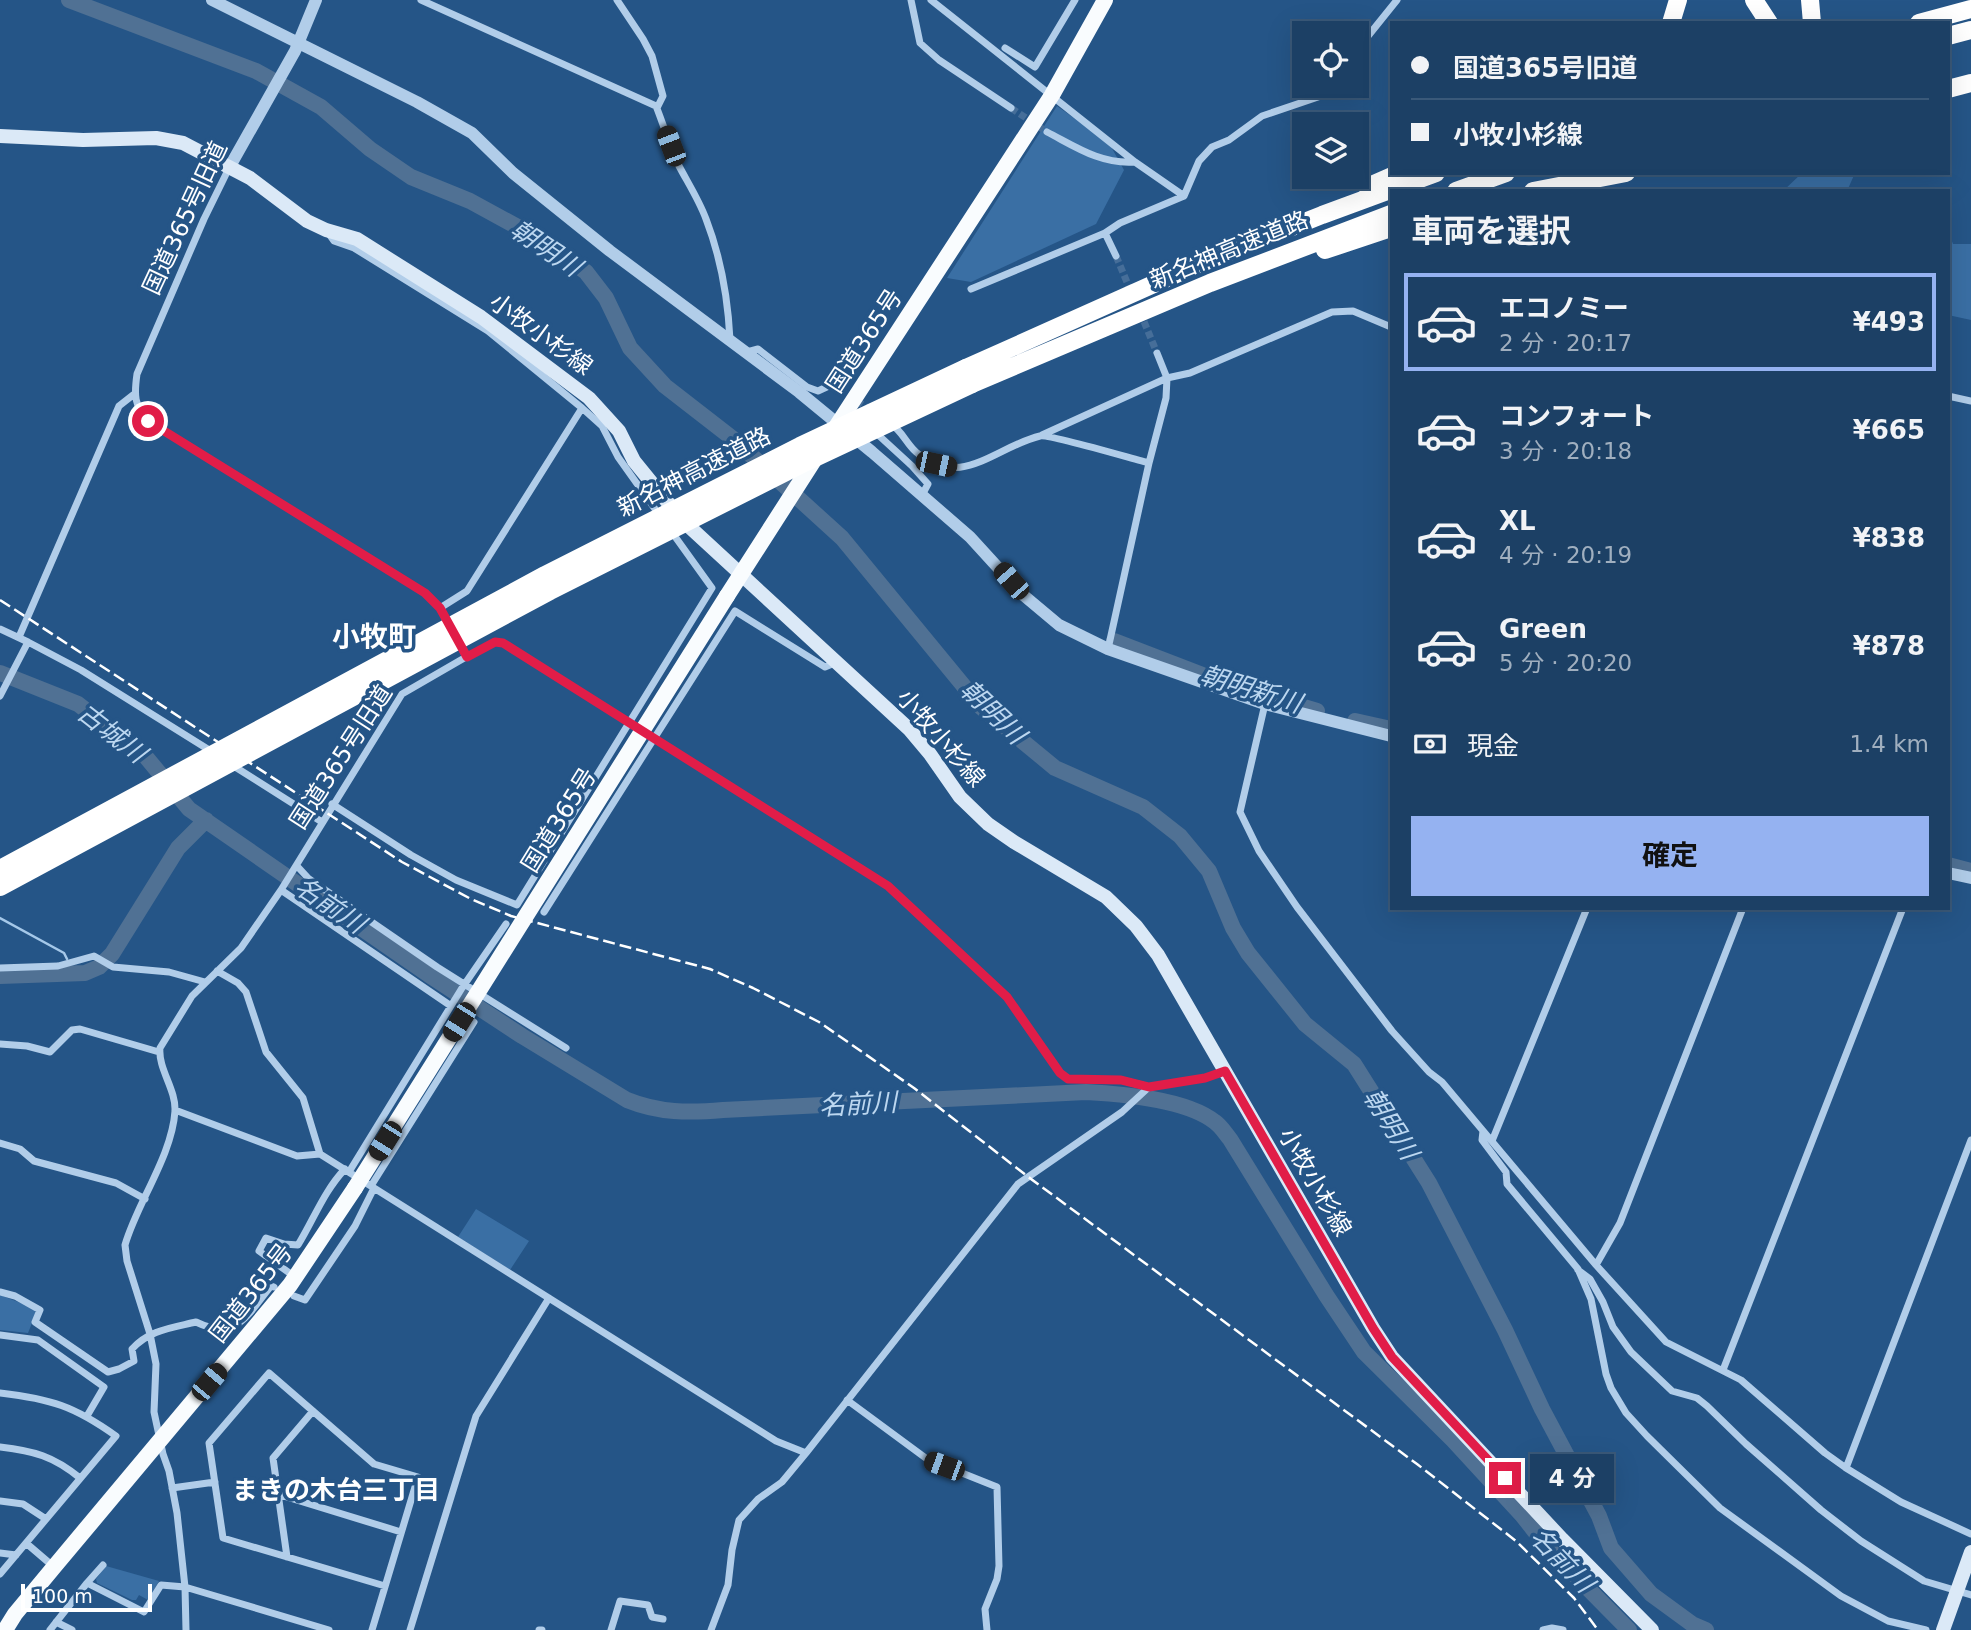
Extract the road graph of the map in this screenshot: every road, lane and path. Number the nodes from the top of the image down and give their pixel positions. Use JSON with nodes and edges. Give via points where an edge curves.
{"nodes":[{"id":1,"x":212,"y":0,"type":"edge"},
{"id":2,"x":316,"y":0,"type":"edge"},
{"id":3,"x":421,"y":0,"type":"edge"},
{"id":4,"x":617,"y":0,"type":"edge"},
{"id":5,"x":911,"y":0,"type":"edge"},
{"id":6,"x":931,"y":0,"type":"edge"},
{"id":7,"x":1075,"y":0,"type":"edge"},
{"id":8,"x":1105,"y":0,"type":"edge"},
{"id":9,"x":1397,"y":0,"type":"edge"},
{"id":10,"x":1678,"y":0,"type":"edge"},
{"id":11,"x":1754,"y":0,"type":"edge"},
{"id":12,"x":1810,"y":0,"type":"edge"},
{"id":13,"x":1971,"y":9,"type":"edge"},
{"id":14,"x":1672,"y":21,"type":"edge"},
{"id":15,"x":1768,"y":21,"type":"edge"},
{"id":16,"x":1812,"y":21,"type":"edge"},
{"id":17,"x":1926,"y":21,"type":"edge"},
{"id":18,"x":1971,"y":30,"type":"edge"},
{"id":19,"x":1369,"y":35,"type":"edge"},
{"id":20,"x":1950,"y":35,"type":"edge"},
{"id":21,"x":297,"y":47,"type":"junction"},
{"id":22,"x":1005,"y":48,"type":"dead end"},
{"id":23,"x":1971,"y":83,"type":"edge"},
{"id":24,"x":1950,"y":88,"type":"edge"},
{"id":25,"x":1052,"y":95,"type":"junction"},
{"id":26,"x":1315,"y":98,"type":"edge"},
{"id":27,"x":657,"y":108,"type":"junction"},
{"id":28,"x":1011,"y":108,"type":"tunnel mouth"},
{"id":29,"x":1047,"y":132,"type":"tunnel mouth"},
{"id":30,"x":0,"y":136,"type":"edge"},
{"id":31,"x":1135,"y":162,"type":"junction"},
{"id":32,"x":231,"y":165,"type":"junction"},
{"id":33,"x":1395,"y":175,"type":"edge"},
{"id":34,"x":1431,"y":175,"type":"edge"},
{"id":35,"x":1500,"y":175,"type":"edge"},
{"id":36,"x":1616,"y":175,"type":"edge"},
{"id":37,"x":1393,"y":189,"type":"edge"},
{"id":38,"x":1462,"y":189,"type":"edge"},
{"id":39,"x":1543,"y":189,"type":"edge"},
{"id":40,"x":1390,"y":190,"type":"edge"},
{"id":41,"x":1184,"y":196,"type":"junction"},
{"id":42,"x":1390,"y":214,"type":"edge"},
{"id":43,"x":1390,"y":228,"type":"edge"},
{"id":44,"x":326,"y":230,"type":"junction"},
{"id":45,"x":1105,"y":233,"type":"junction"},
{"id":46,"x":1116,"y":256,"type":"tunnel mouth"},
{"id":47,"x":1195,"y":265,"type":"junction"},
{"id":48,"x":971,"y":289,"type":"dead end"},
{"id":49,"x":1390,"y":327,"type":"edge"},
{"id":50,"x":1081,"y":337,"type":"junction"},
{"id":51,"x":730,"y":340,"type":"junction"},
{"id":52,"x":746,"y":353,"type":"junction"},
{"id":53,"x":1157,"y":353,"type":"tunnel mouth"},
{"id":54,"x":969,"y":376,"type":"junction"},
{"id":55,"x":1167,"y":378,"type":"junction"},
{"id":56,"x":839,"y":390,"type":"tunnel mouth"},
{"id":57,"x":134,"y":395,"type":"junction"},
{"id":58,"x":1950,"y":396,"type":"edge"},
{"id":59,"x":1971,"y":401,"type":"edge"},
{"id":60,"x":582,"y":408,"type":"junction"},
{"id":61,"x":837,"y":424,"type":"junction"},
{"id":62,"x":1042,"y":435,"type":"junction"},
{"id":63,"x":1149,"y":463,"type":"junction"},
{"id":64,"x":922,"y":495,"type":"junction"},
{"id":65,"x":741,"y":575,"type":"junction"},
{"id":66,"x":440,"y":608,"type":"junction"},
{"id":67,"x":0,"y":629,"type":"edge"},
{"id":68,"x":19,"y":637,"type":"junction"},
{"id":69,"x":28,"y":642,"type":"junction"},
{"id":70,"x":1108,"y":649,"type":"junction"},
{"id":71,"x":467,"y":657,"type":"junction"},
{"id":72,"x":838,"y":662,"type":"junction"},
{"id":73,"x":0,"y":696,"type":"edge"},
{"id":74,"x":1265,"y":705,"type":"junction"},
{"id":75,"x":630,"y":724,"type":"junction"},
{"id":76,"x":1390,"y":736,"type":"edge"},
{"id":77,"x":654,"y":738,"type":"junction"},
{"id":78,"x":332,"y":804,"type":"junction"},
{"id":79,"x":322,"y":821,"type":"junction"},
{"id":80,"x":295,"y":868,"type":"junction"},
{"id":81,"x":0,"y":869,"type":"edge"},
{"id":82,"x":1950,"y":873,"type":"edge"},
{"id":83,"x":1971,"y":878,"type":"edge"},
{"id":84,"x":0,"y":887,"type":"edge"},
{"id":85,"x":282,"y":889,"type":"junction"},
{"id":86,"x":1586,"y":910,"type":"edge"},
{"id":87,"x":1742,"y":910,"type":"edge"},
{"id":88,"x":1902,"y":910,"type":"edge"},
{"id":89,"x":544,"y":912,"type":"dead end"},
{"id":90,"x":506,"y":925,"type":"dead end"},
{"id":91,"x":0,"y":968,"type":"edge"},
{"id":92,"x":217,"y":971,"type":"junction"},
{"id":93,"x":205,"y":982,"type":"junction"},
{"id":94,"x":464,"y":986,"type":"junction"},
{"id":95,"x":452,"y":1005,"type":"junction"},
{"id":96,"x":0,"y":1044,"type":"edge"},
{"id":97,"x":566,"y":1048,"type":"dead end"},
{"id":98,"x":159,"y":1052,"type":"junction"},
{"id":99,"x":1225,"y":1071,"type":"junction"},
{"id":100,"x":1147,"y":1089,"type":"junction"},
{"id":101,"x":175,"y":1110,"type":"junction"},
{"id":102,"x":1483,"y":1131,"type":"junction"},
{"id":103,"x":1971,"y":1140,"type":"edge"},
{"id":104,"x":1493,"y":1142,"type":"junction"},
{"id":105,"x":0,"y":1143,"type":"edge"},
{"id":106,"x":320,"y":1154,"type":"junction"},
{"id":107,"x":347,"y":1171,"type":"junction"},
{"id":108,"x":367,"y":1187,"type":"junction"},
{"id":109,"x":145,"y":1199,"type":"junction"},
{"id":110,"x":1596,"y":1265,"type":"junction"},
{"id":111,"x":1578,"y":1269,"type":"junction"},
{"id":112,"x":295,"y":1278,"type":"junction"},
{"id":113,"x":274,"y":1287,"type":"dead end"},
{"id":114,"x":0,"y":1292,"type":"edge"},
{"id":115,"x":294,"y":1296,"type":"dead end"},
{"id":116,"x":549,"y":1297,"type":"junction"},
{"id":117,"x":150,"y":1334,"type":"junction"},
{"id":118,"x":0,"y":1335,"type":"edge"},
{"id":119,"x":1723,"y":1370,"type":"junction"},
{"id":120,"x":0,"y":1393,"type":"edge"},
{"id":121,"x":847,"y":1400,"type":"junction"},
{"id":122,"x":313,"y":1411,"type":"junction"},
{"id":123,"x":87,"y":1416,"type":"junction"},
{"id":124,"x":161,"y":1440,"type":"junction"},
{"id":125,"x":0,"y":1447,"type":"edge"},
{"id":126,"x":806,"y":1452,"type":"junction"},
{"id":127,"x":1846,"y":1468,"type":"junction"},
{"id":128,"x":80,"y":1478,"type":"junction"},
{"id":129,"x":215,"y":1482,"type":"junction"},
{"id":130,"x":172,"y":1488,"type":"junction"},
{"id":131,"x":277,"y":1494,"type":"junction"},
{"id":132,"x":0,"y":1501,"type":"edge"},
{"id":133,"x":46,"y":1519,"type":"junction"},
{"id":134,"x":401,"y":1532,"type":"junction"},
{"id":135,"x":1971,"y":1534,"type":"edge"},
{"id":136,"x":26,"y":1543,"type":"junction"},
{"id":137,"x":1971,"y":1552,"type":"edge"},
{"id":138,"x":0,"y":1553,"type":"edge"},
{"id":139,"x":16,"y":1555,"type":"junction"},
{"id":140,"x":287,"y":1558,"type":"junction"},
{"id":141,"x":103,"y":1565,"type":"dead end"},
{"id":142,"x":54,"y":1567,"type":"junction"},
{"id":143,"x":0,"y":1574,"type":"edge"},
{"id":144,"x":87,"y":1583,"type":"junction"},
{"id":145,"x":385,"y":1586,"type":"junction"},
{"id":146,"x":185,"y":1587,"type":"junction"},
{"id":147,"x":1965,"y":1593,"type":"edge"},
{"id":148,"x":663,"y":1619,"type":"dead end"},
{"id":149,"x":56,"y":1622,"type":"junction"},
{"id":150,"x":5,"y":1630,"type":"edge"},
{"id":151,"x":50,"y":1630,"type":"edge"},
{"id":152,"x":72,"y":1630,"type":"edge"},
{"id":153,"x":186,"y":1630,"type":"edge"},
{"id":154,"x":329,"y":1630,"type":"edge"},
{"id":155,"x":372,"y":1630,"type":"edge"},
{"id":156,"x":410,"y":1630,"type":"edge"},
{"id":157,"x":611,"y":1630,"type":"edge"},
{"id":158,"x":711,"y":1630,"type":"edge"},
{"id":159,"x":988,"y":1630,"type":"edge"},
{"id":160,"x":1543,"y":1630,"type":"edge"},
{"id":161,"x":1563,"y":1630,"type":"edge"},
{"id":162,"x":1652,"y":1630,"type":"edge"},
{"id":163,"x":1926,"y":1630,"type":"edge"},
{"id":164,"x":1943,"y":1630,"type":"edge"}],
"edges":[{"from":1,"to":21,"type":"street"},
{"from":2,"to":21,"type":"street","name":"国道365号旧道"},
{"from":3,"to":27,"type":"street"},
{"from":4,"to":27,"type":"street","via":[[652,55],[663,96]]},
{"from":5,"to":28,"type":"street","via":[[920,43]]},
{"from":6,"to":25,"type":"street"},
{"from":7,"to":22,"type":"street","via":[[1035,67]]},
{"from":8,"to":25,"type":"highway","name":"国道365号"},
{"from":9,"to":19,"type":"street"},
{"from":10,"to":14,"type":"highway"},
{"from":11,"to":15,"type":"highway"},
{"from":12,"to":16,"type":"highway"},
{"from":13,"to":17,"type":"highway"},
{"from":18,"to":20,"type":"highway"},
{"from":21,"to":32,"type":"street","name":"国道365号旧道"},
{"from":21,"to":51,"type":"street","via":[[417,102],[472,133],[523,182]]},
{"from":23,"to":24,"type":"highway"},
{"from":25,"to":31,"type":"street"},
{"from":25,"to":61,"type":"highway","name":"国道365号"},
{"from":26,"to":41,"type":"street","via":[[1262,116],[1212,147],[1199,161]]},
{"from":27,"to":51,"type":"street","via":[[712,235],[729,308]]},
{"from":29,"to":31,"type":"street","via":[[1095,158]]},
{"from":30,"to":32,"type":"main road","name":"小牧小杉線","via":[[170,139]]},
{"from":31,"to":41,"type":"street"},
{"from":32,"to":44,"type":"main road","name":"小牧小杉線"},
{"from":32,"to":57,"type":"street","name":"国道365号旧道","via":[[137,374]]},
{"from":33,"to":47,"type":"highway"},
{"from":34,"to":37,"type":"highway","name":"新名神高速道路"},
{"from":35,"to":38,"type":"highway"},
{"from":36,"to":39,"type":"highway"},
{"from":40,"to":47,"type":"highway","name":"新名神高速道路"},
{"from":41,"to":45,"type":"street"},
{"from":42,"to":50,"type":"highway","name":"新名神高速道路"},
{"from":43,"to":50,"type":"highway"},
{"from":44,"to":60,"type":"street","via":[[334,241],[354,248],[488,331]]},
{"from":44,"to":65,"type":"main road","name":"小牧小杉線","via":[[357,239],[481,317],[589,398],[619,431],[634,461],[682,520]]},
{"from":45,"to":46,"type":"street"},
{"from":45,"to":48,"type":"street"},
{"from":47,"to":54,"type":"highway","name":"新名神高速道路"},
{"from":49,"to":55,"type":"street","via":[[1353,311],[1332,312],[1190,373]]},
{"from":50,"to":54,"type":"highway","name":"新名神高速道路"},
{"from":51,"to":52,"type":"street"},
{"from":52,"to":56,"type":"street","via":[[758,349],[807,387],[818,391],[831,385]]},
{"from":52,"to":61,"type":"street"},
{"from":53,"to":55,"type":"street"},
{"from":54,"to":81,"type":"highway","name":"新名神高速道路","bridge":true,"via":[[800,446],[580,557]]},
{"from":54,"to":84,"type":"highway","name":"新名神高速道路","bridge":true,"via":[[538,597]]},
{"from":55,"to":62,"type":"street"},
{"from":55,"to":63,"type":"street"},
{"from":57,"to":66,"type":"street","via":[[148,421],[425,593]]},
{"from":57,"to":68,"type":"street","via":[[119,405]]},
{"from":58,"to":59,"type":"street"},
{"from":60,"to":66,"type":"street","via":[[467,591]]},
{"from":60,"to":75,"type":"street","via":[[602,426],[618,457],[712,588]]},
{"from":61,"to":64,"type":"street"},
{"from":61,"to":65,"type":"highway","name":"国道365号","bridge":true},
{"from":62,"to":63,"type":"street"},
{"from":62,"to":64,"type":"street","via":[[971,466],[954,468],[916,452],[897,427],[869,409],[868,426],[928,484]]},
{"from":63,"to":70,"type":"street"},
{"from":64,"to":70,"type":"street","via":[[970,537],[1039,610]]},
{"from":65,"to":72,"type":"main road","name":"小牧小杉線"},
{"from":65,"to":108,"type":"highway","name":"国道365号","bridge":true},
{"from":66,"to":71,"type":"street"},
{"from":67,"to":68,"type":"street"},
{"from":68,"to":69,"type":"street"},
{"from":69,"to":73,"type":"street"},
{"from":69,"to":79,"type":"street","via":[[127,697]]},
{"from":70,"to":74,"type":"street"},
{"from":71,"to":75,"type":"street","name":"国道365号旧道","via":[[495,642],[503,643]]},
{"from":71,"to":78,"type":"street","name":"国道365号旧道","via":[[402,694]]},
{"from":72,"to":77,"type":"street","via":[[825,667],[735,611]]},
{"from":72,"to":99,"type":"main road","name":"小牧小杉線","via":[[909,729],[960,797],[988,824],[1106,897],[1136,926],[1158,955]]},
{"from":74,"to":76,"type":"street"},
{"from":74,"to":102,"type":"street","via":[[1240,812],[1259,851],[1392,1031]]},
{"from":75,"to":77,"type":"street"},
{"from":75,"to":78,"type":"street","via":[[517,905],[422,862]]},
{"from":77,"to":89,"type":"street"},
{"from":77,"to":100,"type":"street","via":[[888,886],[1007,997],[1068,1079],[1121,1080]]},
{"from":78,"to":79,"type":"street","name":"国道365号旧道"},
{"from":79,"to":80,"type":"street","name":"国道365号旧道"},
{"from":80,"to":85,"type":"street","name":"国道365号旧道"},
{"from":80,"to":94,"type":"street"},
{"from":82,"to":83,"type":"street"},
{"from":85,"to":92,"type":"street","name":"国道365号旧道","via":[[241,948]]},
{"from":85,"to":95,"type":"street"},
{"from":86,"to":104,"type":"street"},
{"from":87,"to":110,"type":"street","via":[[1620,1223]]},
{"from":88,"to":119,"type":"street"},
{"from":90,"to":94,"type":"street"},
{"from":91,"to":93,"type":"street","via":[[58,966],[96,957],[113,967],[169,972]]},
{"from":92,"to":93,"type":"street","name":"国道365号旧道"},
{"from":92,"to":106,"type":"street","via":[[246,992],[266,1052],[303,1098]]},
{"from":93,"to":98,"type":"street","name":"国道365号旧道"},
{"from":94,"to":95,"type":"street"},
{"from":94,"to":97,"type":"street"},
{"from":95,"to":107,"type":"street"},
{"from":95,"to":108,"type":"street","via":[[474,1022]]},
{"from":96,"to":98,"type":"street","via":[[50,1052],[72,1030],[80,1029]]},
{"from":98,"to":101,"type":"street"},
{"from":99,"to":100,"type":"street"},
{"from":99,"to":162,"type":"main road","name":"小牧小杉線","via":[[1392,1357]]},
{"from":100,"to":121,"type":"street","via":[[1122,1112],[1018,1184]]},
{"from":101,"to":106,"type":"street","via":[[297,1156]]},
{"from":101,"to":109,"type":"street"},
{"from":102,"to":104,"type":"street"},
{"from":102,"to":111,"type":"street","via":[[1482,1140],[1506,1172],[1507,1184]]},
{"from":103,"to":127,"type":"street"},
{"from":104,"to":110,"type":"street"},
{"from":105,"to":109,"type":"street","via":[[20,1149],[34,1161],[116,1183]]},
{"from":106,"to":107,"type":"street"},
{"from":107,"to":108,"type":"street"},
{"from":107,"to":112,"type":"street","via":[[330,1185],[298,1245],[266,1238],[259,1251]]},
{"from":108,"to":112,"type":"highway","name":"国道365号"},
{"from":108,"to":115,"type":"street","via":[[355,1226],[305,1300]]},
{"from":108,"to":116,"type":"street"},
{"from":109,"to":117,"type":"street","via":[[125,1245]]},
{"from":110,"to":119,"type":"street","via":[[1666,1342]]},
{"from":111,"to":147,"type":"street","via":[[1590,1279],[1631,1352],[1672,1391],[1697,1398],[1861,1541],[1924,1581]]},
{"from":111,"to":163,"type":"street","via":[[1591,1299],[1611,1388],[1647,1436],[1720,1508],[1831,1589],[1888,1620]]},
{"from":112,"to":124,"type":"highway","name":"国道365号"},
{"from":113,"to":117,"type":"street","via":[[239,1325],[210,1329],[195,1322]]},
{"from":114,"to":117,"type":"street","via":[[35,1306],[40,1310],[35,1322],[108,1372],[134,1361],[132,1349]]},
{"from":116,"to":126,"type":"street","via":[[776,1441]]},
{"from":116,"to":156,"type":"street","via":[[476,1416]]},
{"from":117,"to":124,"type":"street","via":[[156,1364],[154,1412]]},
{"from":118,"to":123,"type":"street","via":[[38,1340],[103,1387]]},
{"from":119,"to":127,"type":"street"},
{"from":120,"to":123,"type":"street","via":[[43,1399]]},
{"from":121,"to":126,"type":"street"},
{"from":121,"to":159,"type":"street","via":[[927,1460],[997,1487],[999,1566],[985,1609]]},
{"from":122,"to":129,"type":"street","via":[[269,1373],[209,1443]]},
{"from":122,"to":131,"type":"street","via":[[272,1458]]},
{"from":122,"to":134,"type":"street","via":[[374,1464],[418,1477]]},
{"from":123,"to":128,"type":"street","via":[[116,1436]]},
{"from":124,"to":130,"type":"street"},
{"from":124,"to":142,"type":"highway","name":"国道365号"},
{"from":125,"to":128,"type":"street","via":[[43,1455]]},
{"from":126,"to":158,"type":"street","via":[[782,1482],[738,1520],[728,1585]]},
{"from":127,"to":135,"type":"street","via":[[1912,1507]]},
{"from":128,"to":133,"type":"street"},
{"from":129,"to":130,"type":"street"},
{"from":129,"to":140,"type":"street","via":[[223,1538]]},
{"from":130,"to":146,"type":"street"},
{"from":131,"to":134,"type":"street"},
{"from":131,"to":140,"type":"street"},
{"from":132,"to":133,"type":"street","via":[[23,1504]]},
{"from":133,"to":136,"type":"street"},
{"from":134,"to":145,"type":"street"},
{"from":136,"to":139,"type":"street"},
{"from":136,"to":142,"type":"street"},
{"from":137,"to":147,"type":"main road"},
{"from":138,"to":139,"type":"street"},
{"from":139,"to":143,"type":"street"},
{"from":140,"to":145,"type":"street"},
{"from":141,"to":144,"type":"street"},
{"from":142,"to":150,"type":"highway","name":"国道365号"},
{"from":144,"to":146,"type":"street","via":[[144,1612],[160,1585]]},
{"from":144,"to":149,"type":"street"},
{"from":145,"to":155,"type":"street"},
{"from":146,"to":153,"type":"street"},
{"from":146,"to":154,"type":"street"},
{"from":147,"to":164,"type":"main road"},
{"from":148,"to":157,"type":"street","via":[[652,1617],[648,1605],[620,1601]]},
{"from":149,"to":151,"type":"street"},
{"from":149,"to":152,"type":"street"},
{"from":160,"to":161,"type":"street"}]}
